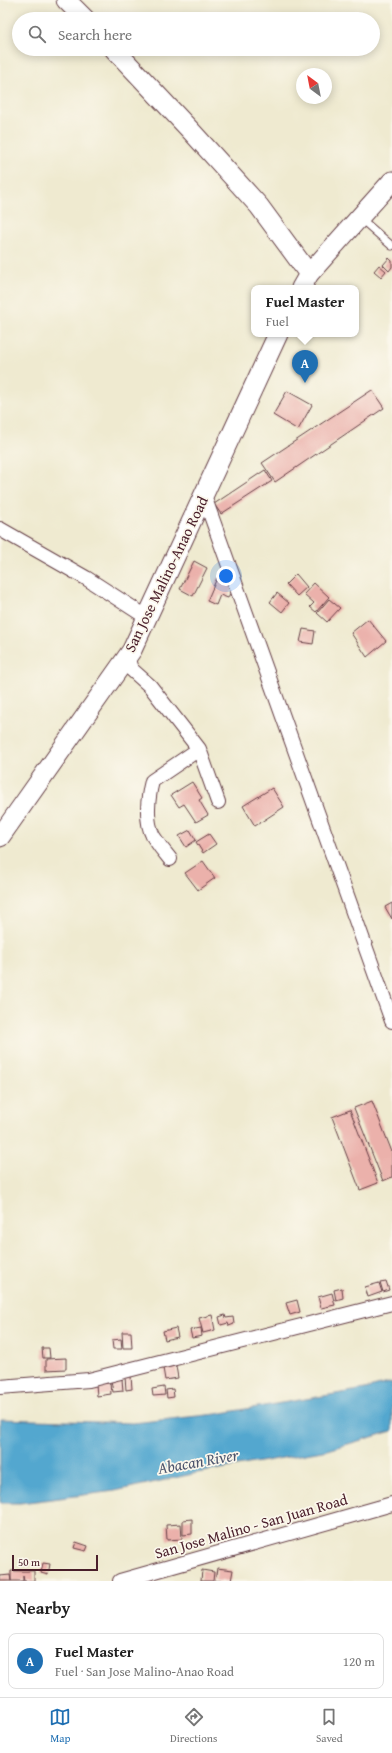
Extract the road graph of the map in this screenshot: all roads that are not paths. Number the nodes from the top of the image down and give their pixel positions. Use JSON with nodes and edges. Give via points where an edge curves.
{"nodes":[{"id":1,"x":66,"y":0,"type":"edge"},
{"id":2,"x":78,"y":12,"type":"edge"},
{"id":3,"x":121,"y":56,"type":"edge"},
{"id":4,"x":392,"y":181,"type":"edge"},
{"id":5,"x":359,"y":218,"type":"junction"},
{"id":6,"x":392,"y":246,"type":"edge"},
{"id":7,"x":305,"y":281,"type":"edge"},
{"id":8,"x":277,"y":337,"type":"edge"},
{"id":9,"x":204,"y":496,"type":"junction"},
{"id":10,"x":0,"y":529,"type":"edge"},
{"id":11,"x":148,"y":618,"type":"junction"},
{"id":12,"x":127,"y":657,"type":"junction"},
{"id":13,"x":199,"y":749,"type":"junction"},
{"id":14,"x":218,"y":802,"type":"dead end"},
{"id":15,"x":0,"y":837,"type":"edge"},
{"id":16,"x":170,"y":859,"type":"dead end"},
{"id":17,"x":389,"y":1004,"type":"edge"},
{"id":18,"x":392,"y":1021,"type":"edge"},
{"id":19,"x":392,"y":1303,"type":"edge"},
{"id":20,"x":0,"y":1387,"type":"edge"},
{"id":21,"x":392,"y":1504,"type":"edge"},
{"id":22,"x":120,"y":1581,"type":"edge"}],
"edges":[{"from":1,"to":2,"type":"main road"},
{"from":3,"to":7,"type":"main road","via":[[259,206]]},
{"from":4,"to":5,"type":"main road"},
{"from":5,"to":6,"type":"lane"},
{"from":5,"to":7,"type":"main road"},
{"from":8,"to":9,"type":"main road","name":"San Jose Malino-Anao Road"},
{"from":9,"to":11,"type":"main road","name":"San Jose Malino-Anao Road"},
{"from":9,"to":17,"type":"street"},
{"from":10,"to":11,"type":"street","via":[[86,578]]},
{"from":11,"to":12,"type":"main road","name":"San Jose Malino-Anao Road"},
{"from":12,"to":13,"type":"street","via":[[131,670],[150,686]]},
{"from":12,"to":15,"type":"main road","name":"San Jose Malino-Anao Road"},
{"from":13,"to":14,"type":"street"},
{"from":13,"to":16,"type":"street","via":[[152,781],[150,828]]},
{"from":17,"to":18,"type":"street"},
{"from":19,"to":20,"type":"street","via":[[89,1380]]},
{"from":21,"to":22,"type":"street","name":"San Jose Malino - San Juan Road"}]}
